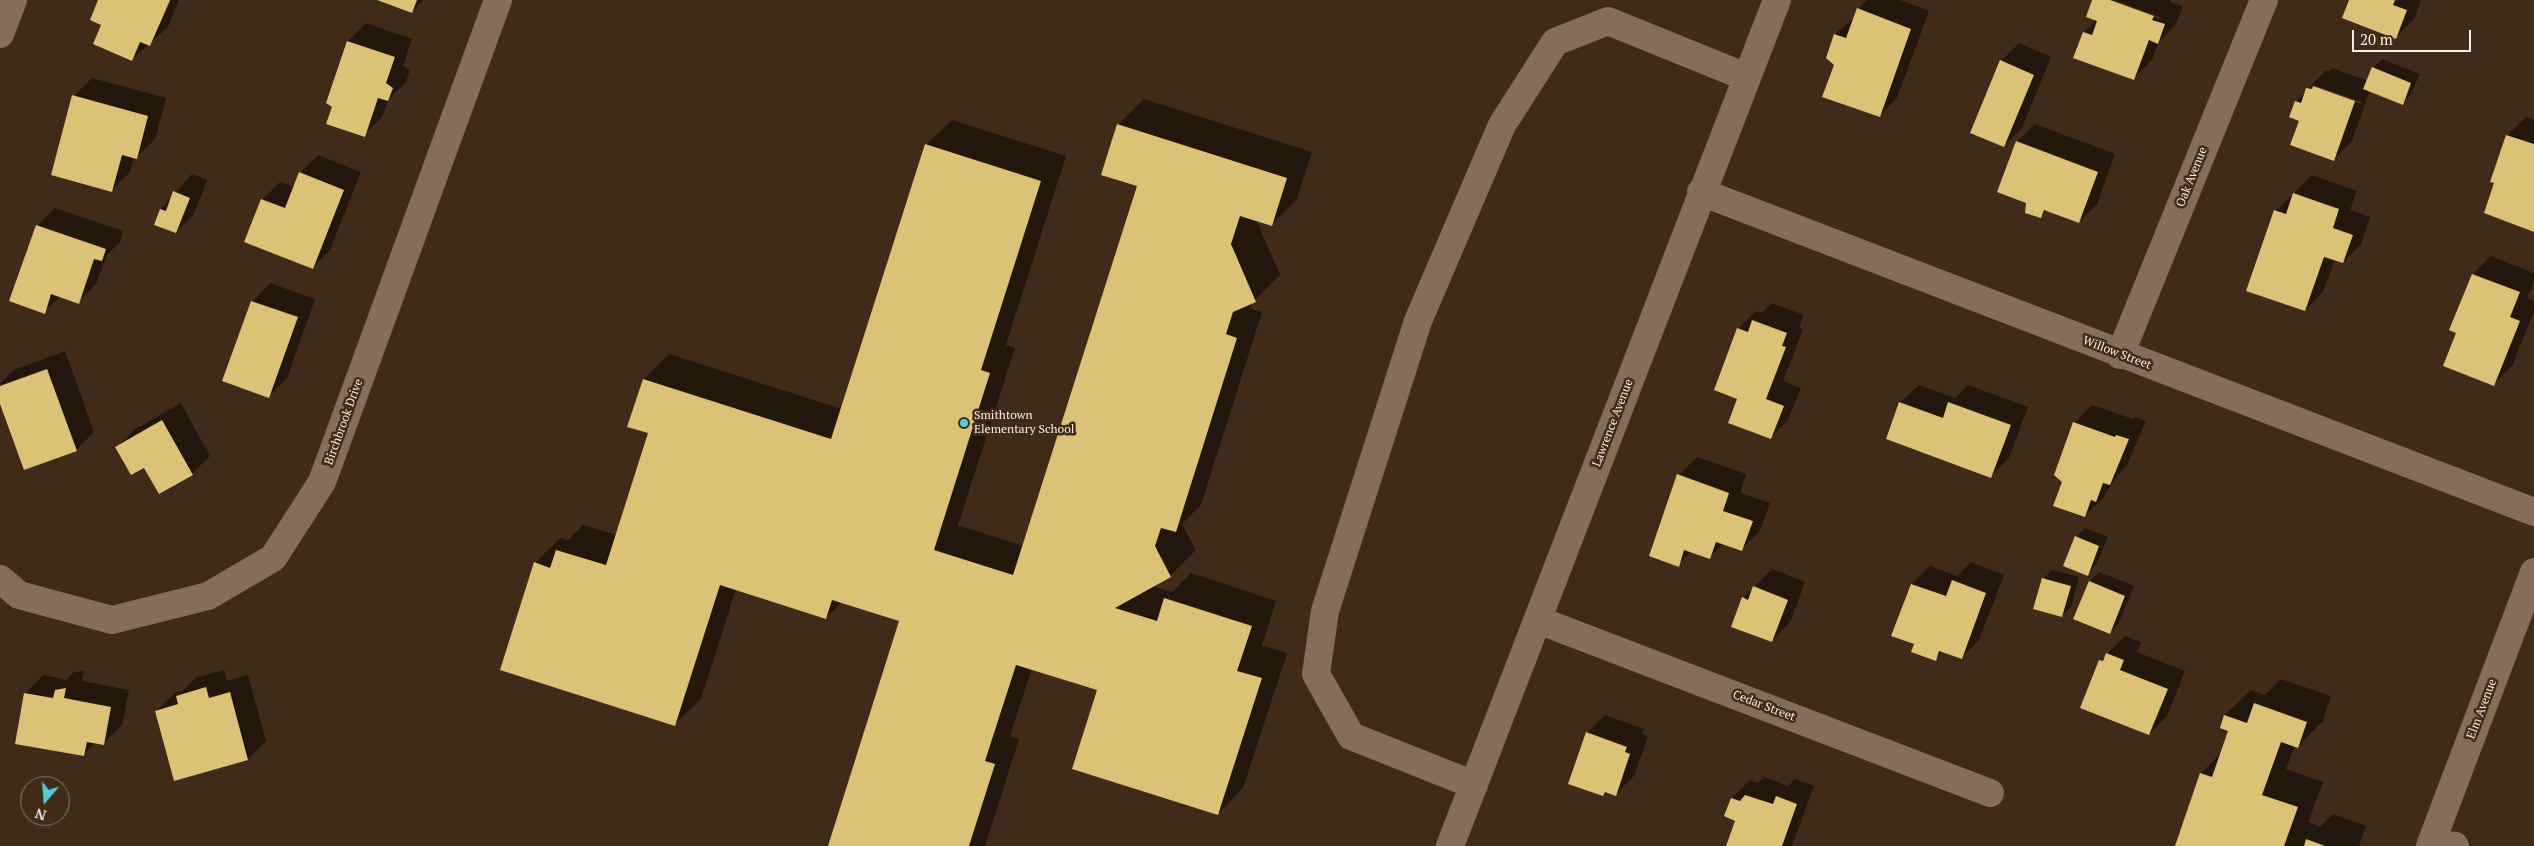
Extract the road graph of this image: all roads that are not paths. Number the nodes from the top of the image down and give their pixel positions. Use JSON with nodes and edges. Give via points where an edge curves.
{"nodes":[{"id":1,"x":13,"y":0,"type":"edge"},
{"id":2,"x":498,"y":0,"type":"edge"},
{"id":3,"x":1777,"y":0,"type":"edge"},
{"id":4,"x":2264,"y":0,"type":"edge"},
{"id":5,"x":0,"y":34,"type":"edge"},
{"id":6,"x":1746,"y":77,"type":"junction"},
{"id":7,"x":1701,"y":192,"type":"junction"},
{"id":8,"x":2120,"y":354,"type":"junction"},
{"id":9,"x":2534,"y":512,"type":"edge"},
{"id":10,"x":2534,"y":572,"type":"edge"},
{"id":11,"x":0,"y":579,"type":"edge"},
{"id":12,"x":1538,"y":620,"type":"junction"},
{"id":13,"x":1474,"y":785,"type":"junction"},
{"id":14,"x":1990,"y":793,"type":"dead end"},
{"id":15,"x":2439,"y":845,"type":"edge"},
{"id":16,"x":1450,"y":846,"type":"edge"}],
"edges":[{"from":1,"to":5,"type":"street"},
{"from":2,"to":11,"type":"street","name":"Birchbrook Drive","via":[[322,482],[273,558],[208,596],[112,620],[19,595]]},
{"from":3,"to":6,"type":"street","name":"Lawrence Avenue"},
{"from":4,"to":8,"type":"street","name":"Oak Avenue"},
{"from":6,"to":7,"type":"street","name":"Lawrence Avenue"},
{"from":6,"to":13,"type":"street","via":[[1608,21],[1555,42],[1502,125],[1418,320],[1325,611],[1316,674],[1351,736]]},
{"from":7,"to":8,"type":"street","name":"Willow Street"},
{"from":7,"to":12,"type":"street","name":"Lawrence Avenue"},
{"from":8,"to":9,"type":"street","name":"Willow Street"},
{"from":10,"to":15,"type":"street","name":"Elm Avenue"},
{"from":12,"to":13,"type":"street","name":"Lawrence Avenue"},
{"from":12,"to":14,"type":"street","name":"Cedar Street"},
{"from":13,"to":16,"type":"street","name":"Lawrence Avenue"}]}
